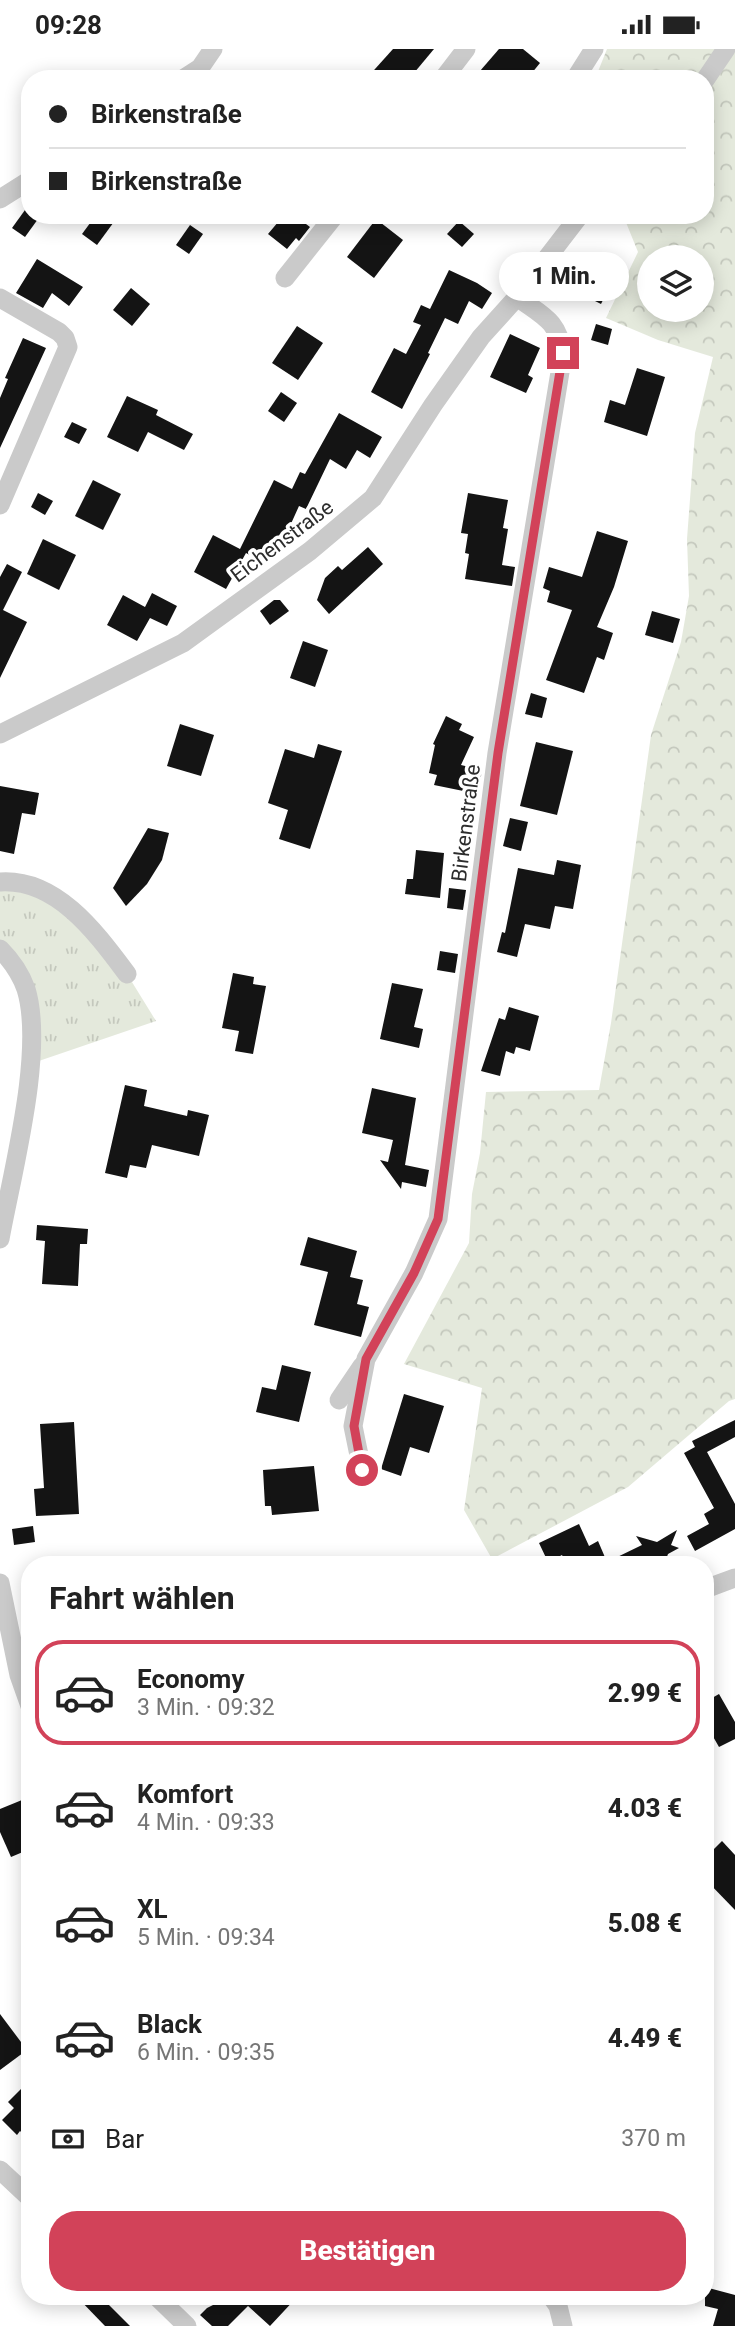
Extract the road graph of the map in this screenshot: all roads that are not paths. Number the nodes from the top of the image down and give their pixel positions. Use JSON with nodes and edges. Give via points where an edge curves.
{"nodes":[{"id":1,"x":212,"y":49,"type":"edge"},
{"id":2,"x":466,"y":49,"type":"edge"},
{"id":3,"x":594,"y":49,"type":"edge"},
{"id":4,"x":726,"y":49,"type":"edge"},
{"id":5,"x":197,"y":70,"type":"edge"},
{"id":6,"x":450,"y":70,"type":"edge"},
{"id":7,"x":581,"y":70,"type":"edge"},
{"id":8,"x":712,"y":70,"type":"edge"},
{"id":9,"x":21,"y":186,"type":"edge"},
{"id":10,"x":0,"y":199,"type":"edge"},
{"id":11,"x":328,"y":224,"type":"edge"},
{"id":12,"x":573,"y":224,"type":"edge"},
{"id":13,"x":285,"y":278,"type":"dead end"},
{"id":14,"x":517,"y":297,"type":"junction"},
{"id":15,"x":0,"y":298,"type":"edge"},
{"id":16,"x":0,"y":505,"type":"edge"},
{"id":17,"x":0,"y":734,"type":"edge"},
{"id":18,"x":0,"y":882,"type":"edge"},
{"id":19,"x":0,"y":949,"type":"edge"},
{"id":20,"x":127,"y":974,"type":"dead end"},
{"id":21,"x":0,"y":1238,"type":"edge"},
{"id":22,"x":366,"y":1359,"type":"junction"},
{"id":23,"x":339,"y":1400,"type":"dead end"},
{"id":24,"x":362,"y":1470,"type":"dead end"},
{"id":25,"x":735,"y":1578,"type":"edge"},
{"id":26,"x":0,"y":1583,"type":"edge"},
{"id":27,"x":714,"y":1586,"type":"edge"},
{"id":28,"x":21,"y":1681,"type":"edge"},
{"id":29,"x":0,"y":2170,"type":"edge"},
{"id":30,"x":21,"y":2190,"type":"edge"},
{"id":31,"x":165,"y":2305,"type":"edge"},
{"id":32,"x":557,"y":2305,"type":"edge"},
{"id":33,"x":187,"y":2326,"type":"edge"},
{"id":34,"x":563,"y":2326,"type":"edge"}],
"edges":[{"from":1,"to":5,"type":"street"},
{"from":2,"to":6,"type":"street"},
{"from":3,"to":7,"type":"street"},
{"from":4,"to":8,"type":"street"},
{"from":9,"to":10,"type":"street"},
{"from":11,"to":13,"type":"street"},
{"from":12,"to":14,"type":"street","name":"Eichenstraße"},
{"from":14,"to":17,"type":"street","name":"Eichenstraße","via":[[481,337],[373,498],[342,525],[183,643]]},
{"from":14,"to":22,"type":"street","name":"Birkenstraße","via":[[549,319],[560,334],[563,353],[498,753],[438,1219]]},
{"from":15,"to":16,"type":"street","via":[[60,332],[68,347]]},
{"from":18,"to":20,"type":"street","via":[[46,892],[70,909],[98,935]]},
{"from":19,"to":21,"type":"street","via":[[25,986],[31,1008],[31,1058]]},
{"from":22,"to":23,"type":"street","name":"Birkenstraße"},
{"from":22,"to":24,"type":"street","name":"Birkenstraße","via":[[354,1426]]},
{"from":25,"to":27,"type":"street"},
{"from":26,"to":28,"type":"street"},
{"from":29,"to":30,"type":"street"},
{"from":31,"to":33,"type":"street"},
{"from":32,"to":34,"type":"street"}]}
